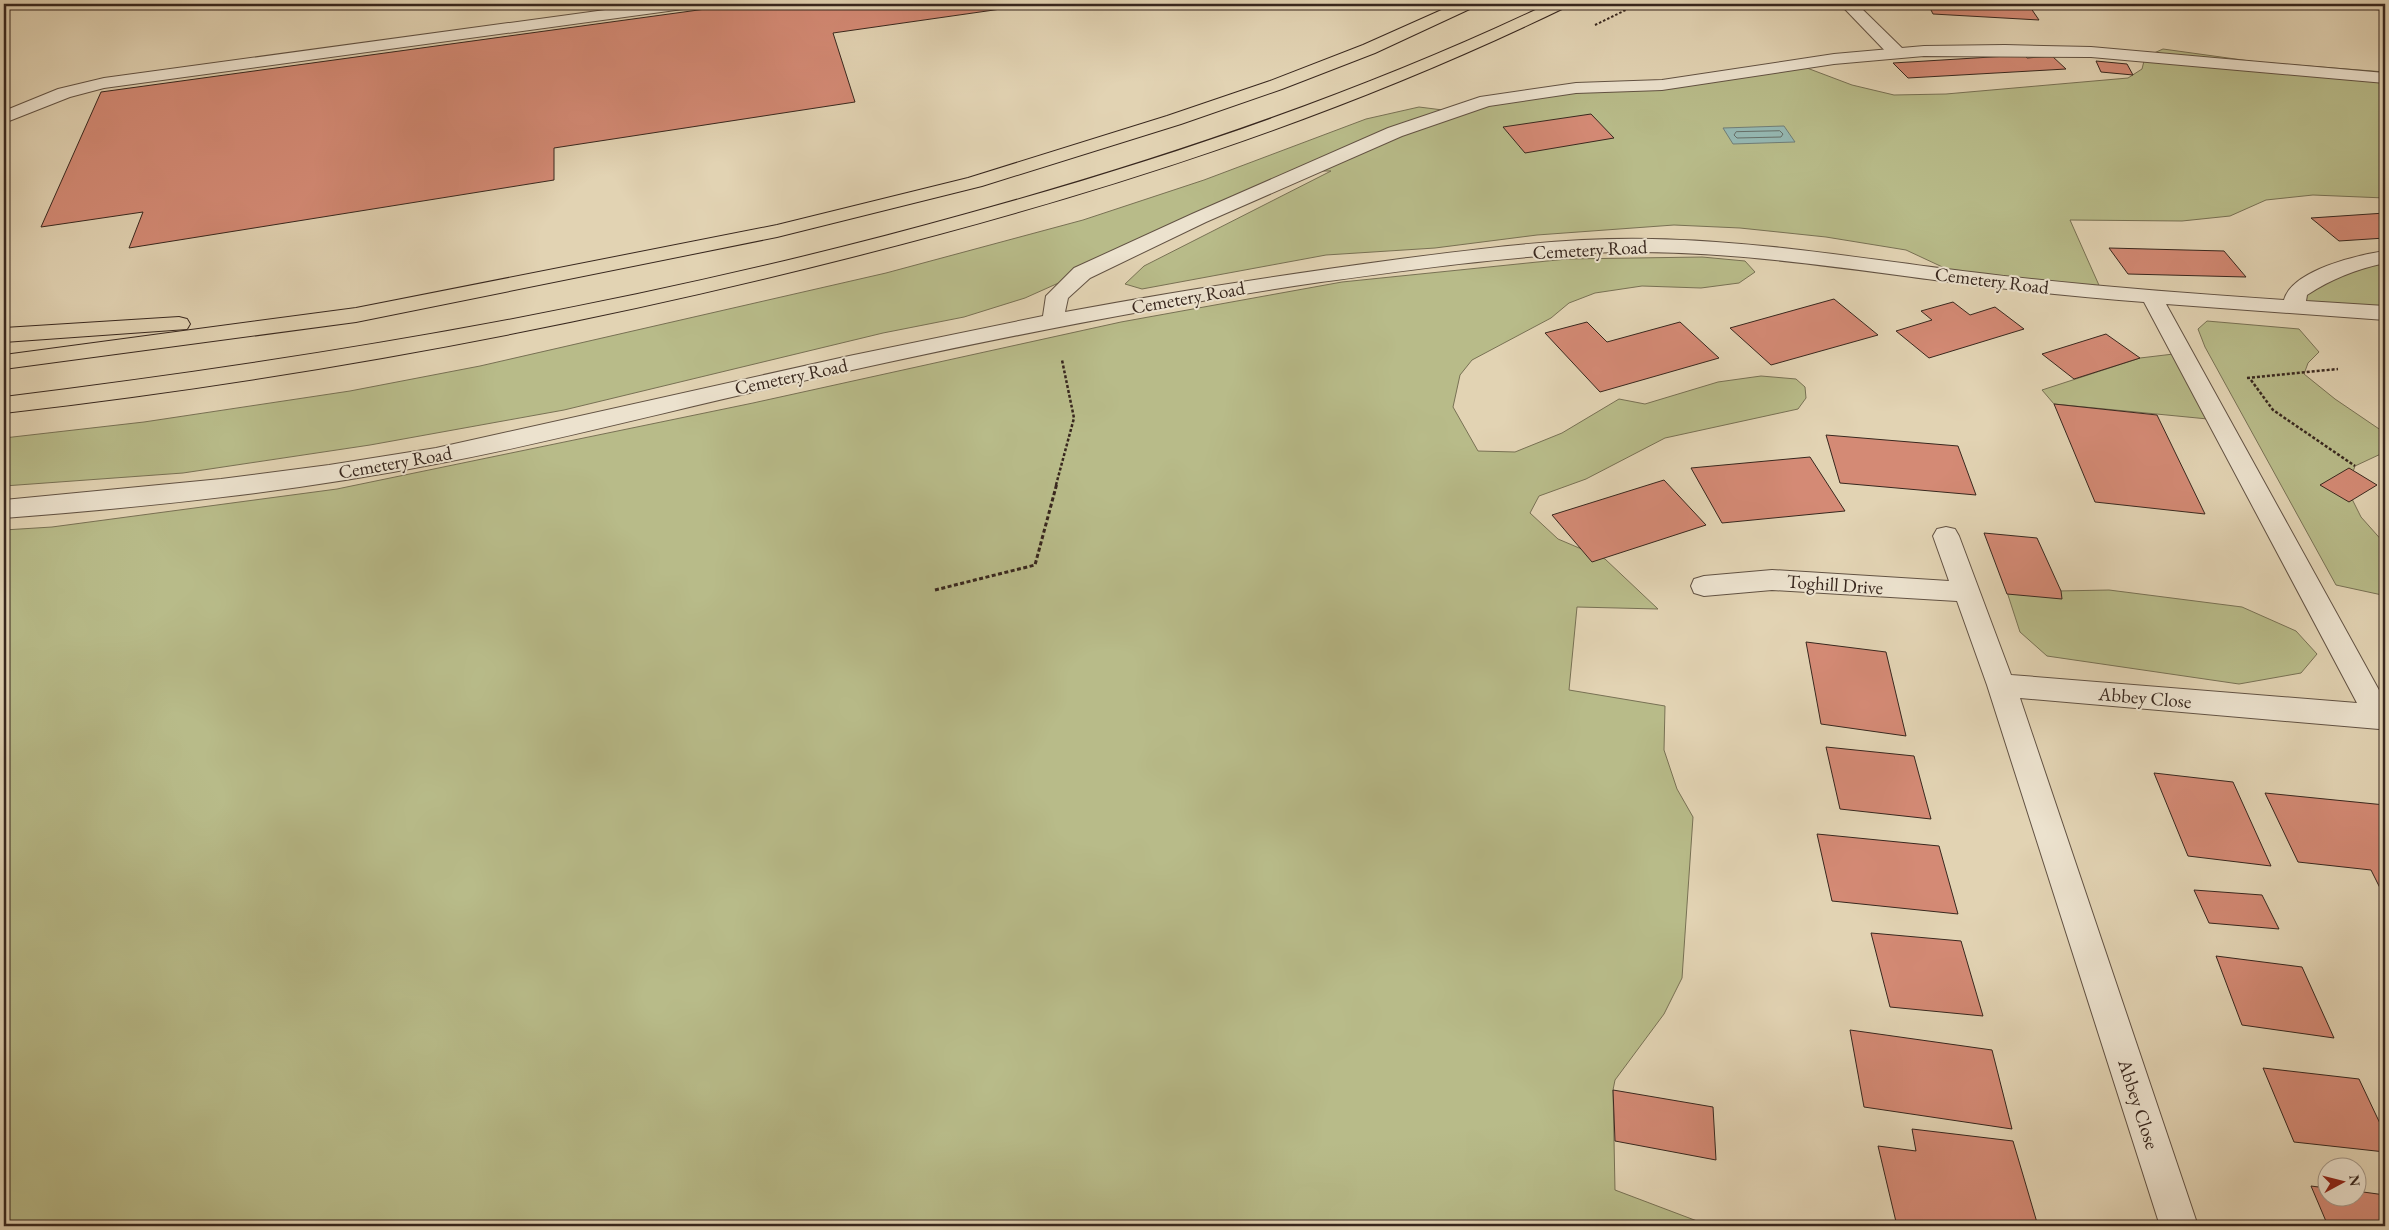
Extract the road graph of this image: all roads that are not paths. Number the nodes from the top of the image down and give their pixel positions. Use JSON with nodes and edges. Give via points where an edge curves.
{"nodes":[{"id":1,"x":683,"y":4,"type":"edge"},
{"id":2,"x":1468,"y":4,"type":"edge"},
{"id":3,"x":1560,"y":4,"type":"edge"},
{"id":4,"x":1848,"y":4,"type":"edge"},
{"id":5,"x":1897,"y":53,"type":"junction"},
{"id":6,"x":2385,"y":78,"type":"edge"},
{"id":7,"x":4,"y":118,"type":"edge"},
{"id":8,"x":2385,"y":257,"type":"edge"},
{"id":9,"x":2151,"y":296,"type":"junction"},
{"id":10,"x":2294,"y":308,"type":"junction"},
{"id":11,"x":2385,"y":313,"type":"edge"},
{"id":12,"x":356,"y":315,"type":"junction"},
{"id":13,"x":1054,"y":320,"type":"junction"},
{"id":14,"x":4,"y":334,"type":"edge"},
{"id":15,"x":4,"y":362,"type":"edge"},
{"id":16,"x":4,"y":405,"type":"edge"},
{"id":17,"x":4,"y":510,"type":"edge"},
{"id":18,"x":1946,"y":536,"type":"dead end"},
{"id":19,"x":1704,"y":586,"type":"dead end"},
{"id":20,"x":1966,"y":592,"type":"junction"},
{"id":21,"x":2001,"y":685,"type":"junction"},
{"id":22,"x":2382,"y":723,"type":"edge"},
{"id":23,"x":2179,"y":1226,"type":"edge"}],
"edges":[{"from":1,"to":7,"type":"street","via":[[104,83],[64,93]]},
{"from":2,"to":12,"type":"highway","via":[[1369,49],[1276,85],[975,182],[777,231]]},
{"from":3,"to":16,"type":"highway","via":[[1405,77],[1286,122],[1143,170],[834,256],[552,321],[334,360]]},
{"from":4,"to":5,"type":"street"},
{"from":5,"to":6,"type":"street","via":[[2091,52]]},
{"from":5,"to":13,"type":"street","via":[[1834,59],[1662,85],[1533,93],[1486,101],[1451,112],[1394,132],[1082,273],[1057,296]]},
{"from":8,"to":10,"type":"street","via":[[2346,266],[2315,279],[2297,292]]},
{"from":9,"to":10,"type":"street","name":"Cemetery Road"},
{"from":9,"to":13,"type":"street","name":"Cemetery Road","via":[[2026,285],[1798,255],[1650,245],[1599,246],[1344,272]]},
{"from":9,"to":22,"type":"street","name":"Abbey Close"},
{"from":10,"to":11,"type":"street","name":"Cemetery Road"},
{"from":12,"to":14,"type":"highway"},
{"from":12,"to":15,"type":"highway"},
{"from":13,"to":17,"type":"street","name":"Cemetery Road","via":[[361,470],[266,484]]},
{"from":18,"to":20,"type":"street"},
{"from":19,"to":20,"type":"street","name":"Toghill Drive","via":[[1772,580]]},
{"from":20,"to":21,"type":"street"},
{"from":21,"to":22,"type":"street","name":"Abbey Close"},
{"from":21,"to":23,"type":"street","name":"Abbey Close"}]}
